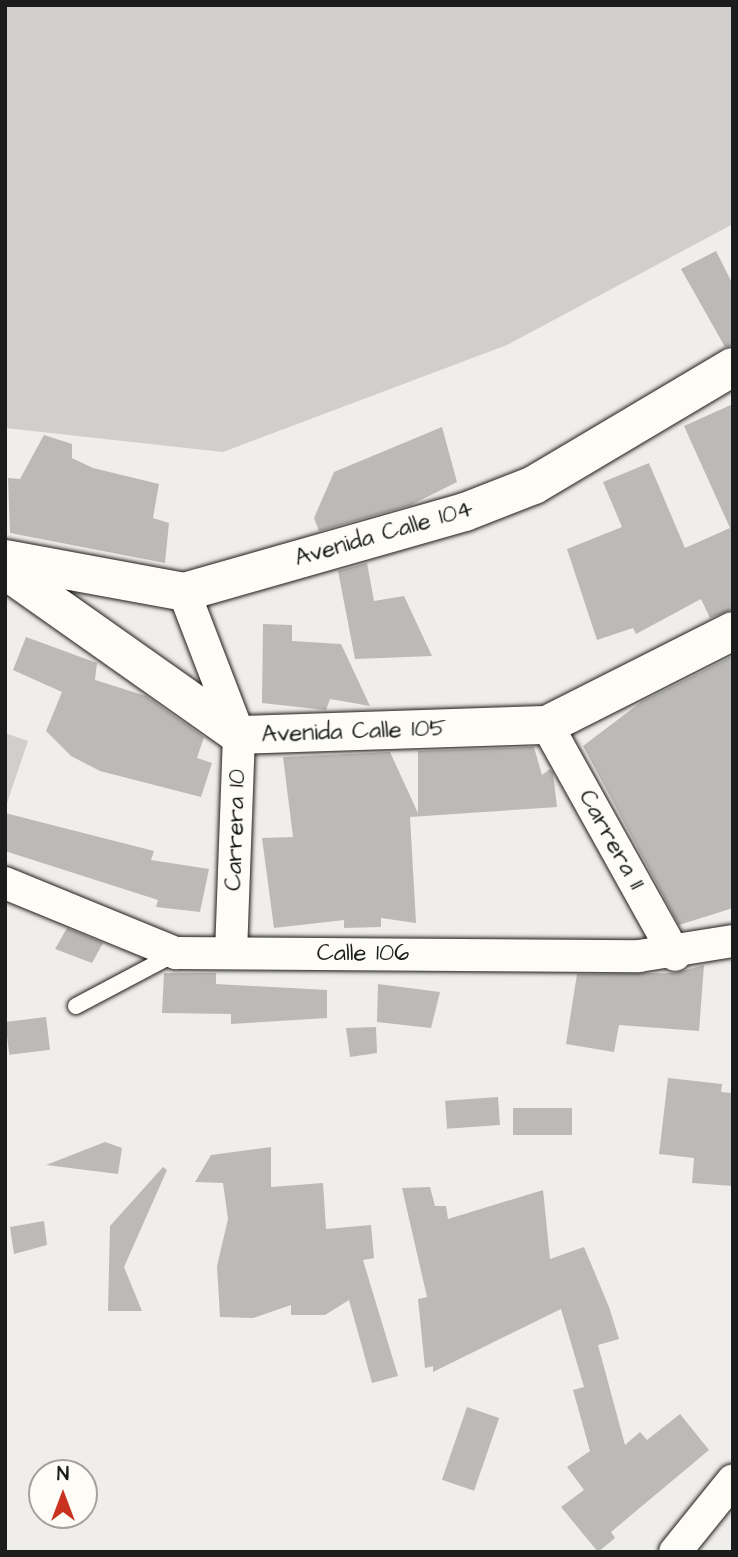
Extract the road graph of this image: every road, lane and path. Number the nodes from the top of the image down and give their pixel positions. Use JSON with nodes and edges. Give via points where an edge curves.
{"nodes":[{"id":1,"x":733,"y":366,"type":"edge"},
{"id":2,"x":5,"y":559,"type":"edge"},
{"id":3,"x":5,"y":570,"type":"edge"},
{"id":4,"x":184,"y":592,"type":"junction"},
{"id":5,"x":733,"y":631,"type":"edge"},
{"id":6,"x":547,"y":725,"type":"junction"},
{"id":7,"x":239,"y":735,"type":"junction"},
{"id":8,"x":5,"y":883,"type":"edge"},
{"id":9,"x":733,"y":941,"type":"edge"},
{"id":10,"x":177,"y":953,"type":"junction"},
{"id":11,"x":231,"y":953,"type":"junction"},
{"id":12,"x":675,"y":955,"type":"junction"},
{"id":13,"x":76,"y":1006,"type":"dead end"},
{"id":14,"x":733,"y":1480,"type":"edge"},
{"id":15,"x":676,"y":1552,"type":"edge"}],
"edges":[{"from":1,"to":4,"type":"main road","name":"Avenida Calle 104","via":[[534,485],[465,512]]},
{"from":2,"to":4,"type":"main road","name":"Avenida Calle 104"},
{"from":3,"to":7,"type":"main road","name":"Avenida Calle 105"},
{"from":4,"to":7,"type":"street","name":"Carrera 10"},
{"from":5,"to":6,"type":"main road","name":"Avenida Calle 105"},
{"from":6,"to":7,"type":"main road","name":"Avenida Calle 105"},
{"from":6,"to":12,"type":"street","name":"Carrera 11"},
{"from":7,"to":11,"type":"street","name":"Carrera 10"},
{"from":8,"to":10,"type":"street","name":"Calle 106"},
{"from":9,"to":12,"type":"street","name":"Calle 106"},
{"from":10,"to":11,"type":"street","name":"Calle 106"},
{"from":10,"to":13,"type":"lane"},
{"from":11,"to":12,"type":"street","name":"Calle 106"},
{"from":14,"to":15,"type":"street"}]}
